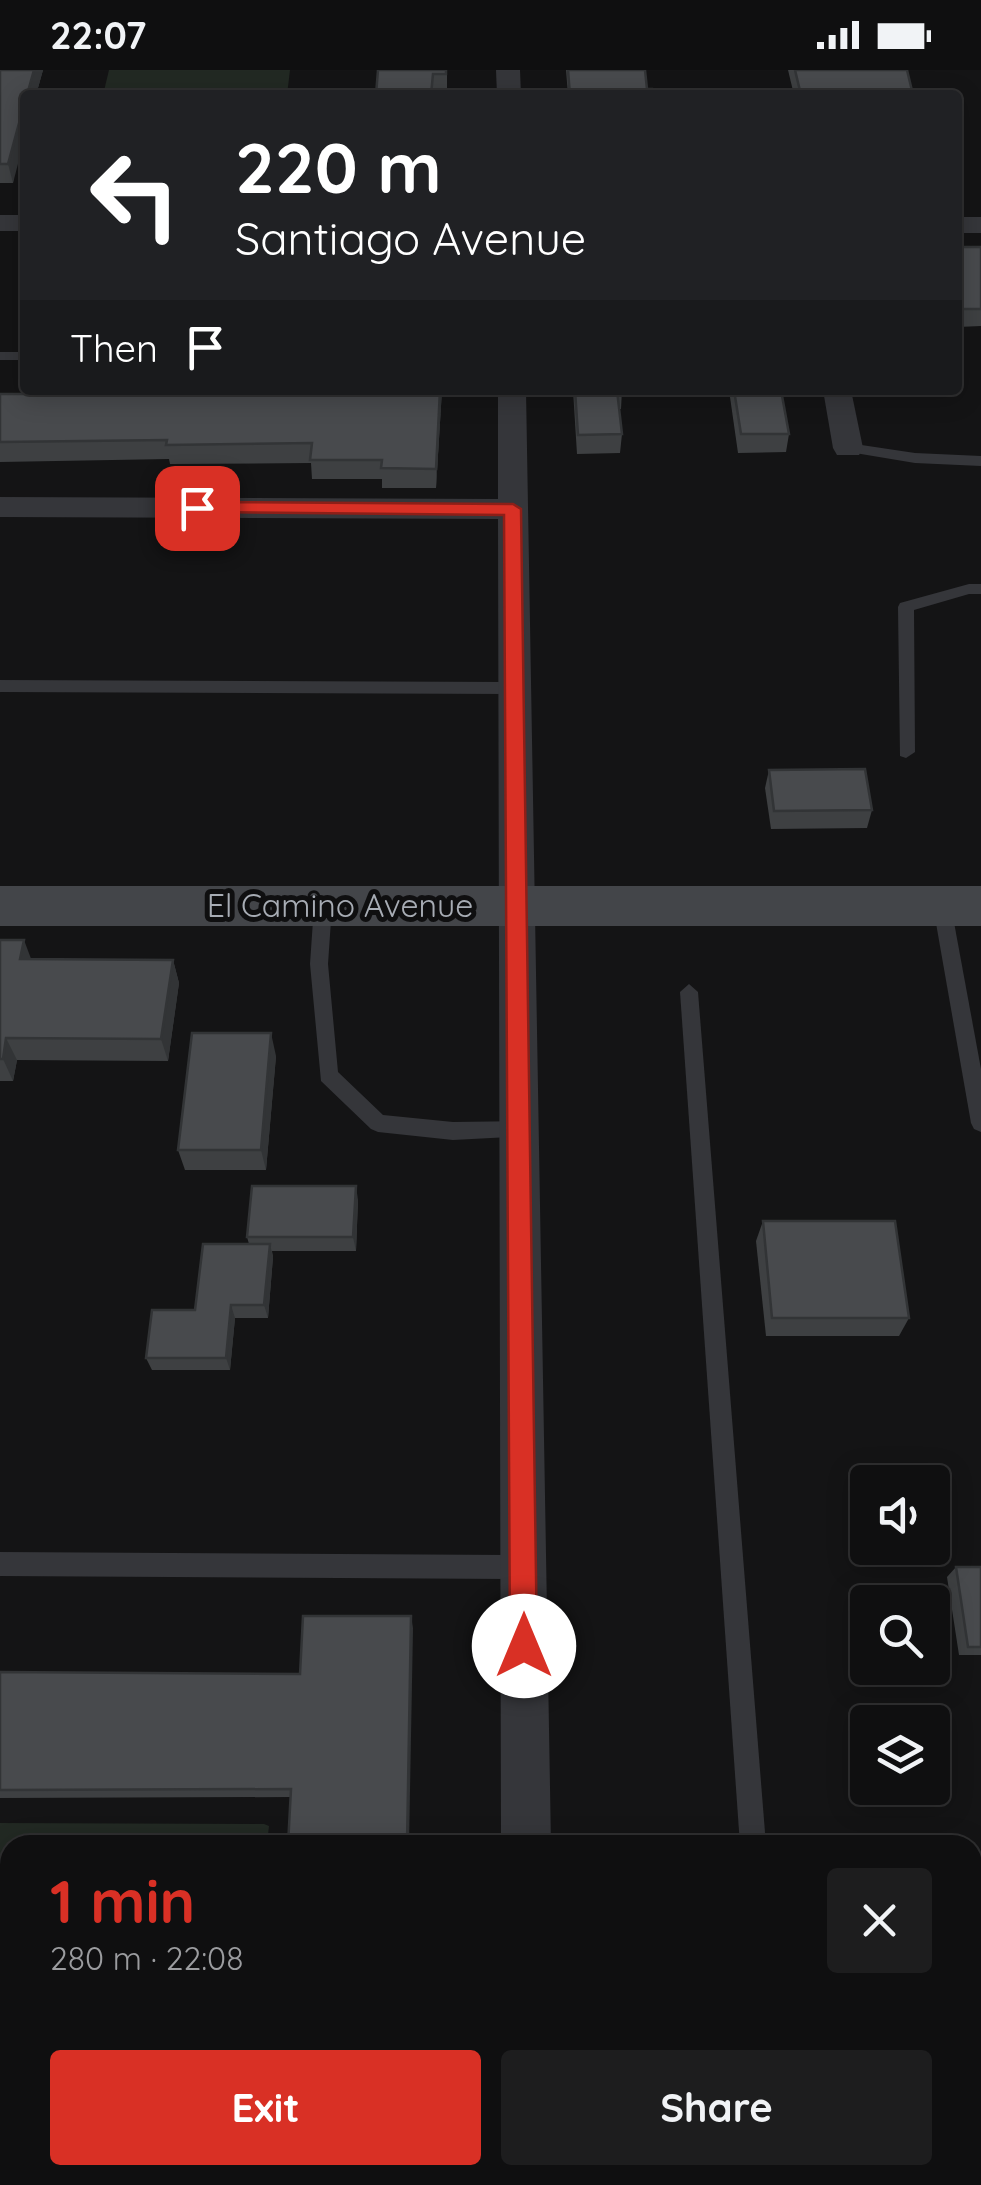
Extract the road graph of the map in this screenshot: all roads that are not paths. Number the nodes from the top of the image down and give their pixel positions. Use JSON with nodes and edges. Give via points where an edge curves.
{"nodes":[{"id":1,"x":512,"y":395,"type":"edge"},
{"id":2,"x":838,"y":395,"type":"edge"},
{"id":3,"x":848,"y":448,"type":"joint"},
{"id":4,"x":981,"y":461,"type":"edge"},
{"id":5,"x":0,"y":508,"type":"edge"},
{"id":6,"x":513,"y":509,"type":"junction"},
{"id":7,"x":981,"y":589,"type":"edge"},
{"id":8,"x":0,"y":686,"type":"edge"},
{"id":9,"x":515,"y":688,"type":"junction"},
{"id":10,"x":906,"y":752,"type":"dead end"},
{"id":11,"x":0,"y":906,"type":"edge"},
{"id":12,"x":322,"y":906,"type":"junction"},
{"id":13,"x":517,"y":906,"type":"junction"},
{"id":14,"x":962,"y":906,"type":"edge"},
{"id":15,"x":689,"y":992,"type":"dead end"},
{"id":16,"x":981,"y":1123,"type":"edge"},
{"id":17,"x":520,"y":1130,"type":"junction"},
{"id":18,"x":0,"y":1564,"type":"edge"},
{"id":19,"x":523,"y":1566,"type":"junction"},
{"id":20,"x":526,"y":1835,"type":"edge"},
{"id":21,"x":751,"y":1835,"type":"edge"}],
"edges":[{"from":1,"to":6,"type":"street"},
{"from":2,"to":3,"type":"street"},
{"from":3,"to":4,"type":"lane"},
{"from":5,"to":6,"type":"street"},
{"from":6,"to":9,"type":"street"},
{"from":7,"to":10,"type":"lane","via":[[906,606]]},
{"from":8,"to":9,"type":"lane"},
{"from":9,"to":13,"type":"street"},
{"from":11,"to":12,"type":"main road","name":"El Camino Avenue"},
{"from":12,"to":13,"type":"main road","name":"El Camino Avenue"},
{"from":12,"to":17,"type":"lane","via":[[319,964],[328,1075],[378,1123]]},
{"from":13,"to":14,"type":"main road","name":"El Camino Avenue"},
{"from":13,"to":17,"type":"street"},
{"from":14,"to":16,"type":"lane"},
{"from":15,"to":21,"type":"lane"},
{"from":17,"to":19,"type":"street"},
{"from":18,"to":19,"type":"lane"},
{"from":19,"to":20,"type":"street"}]}
